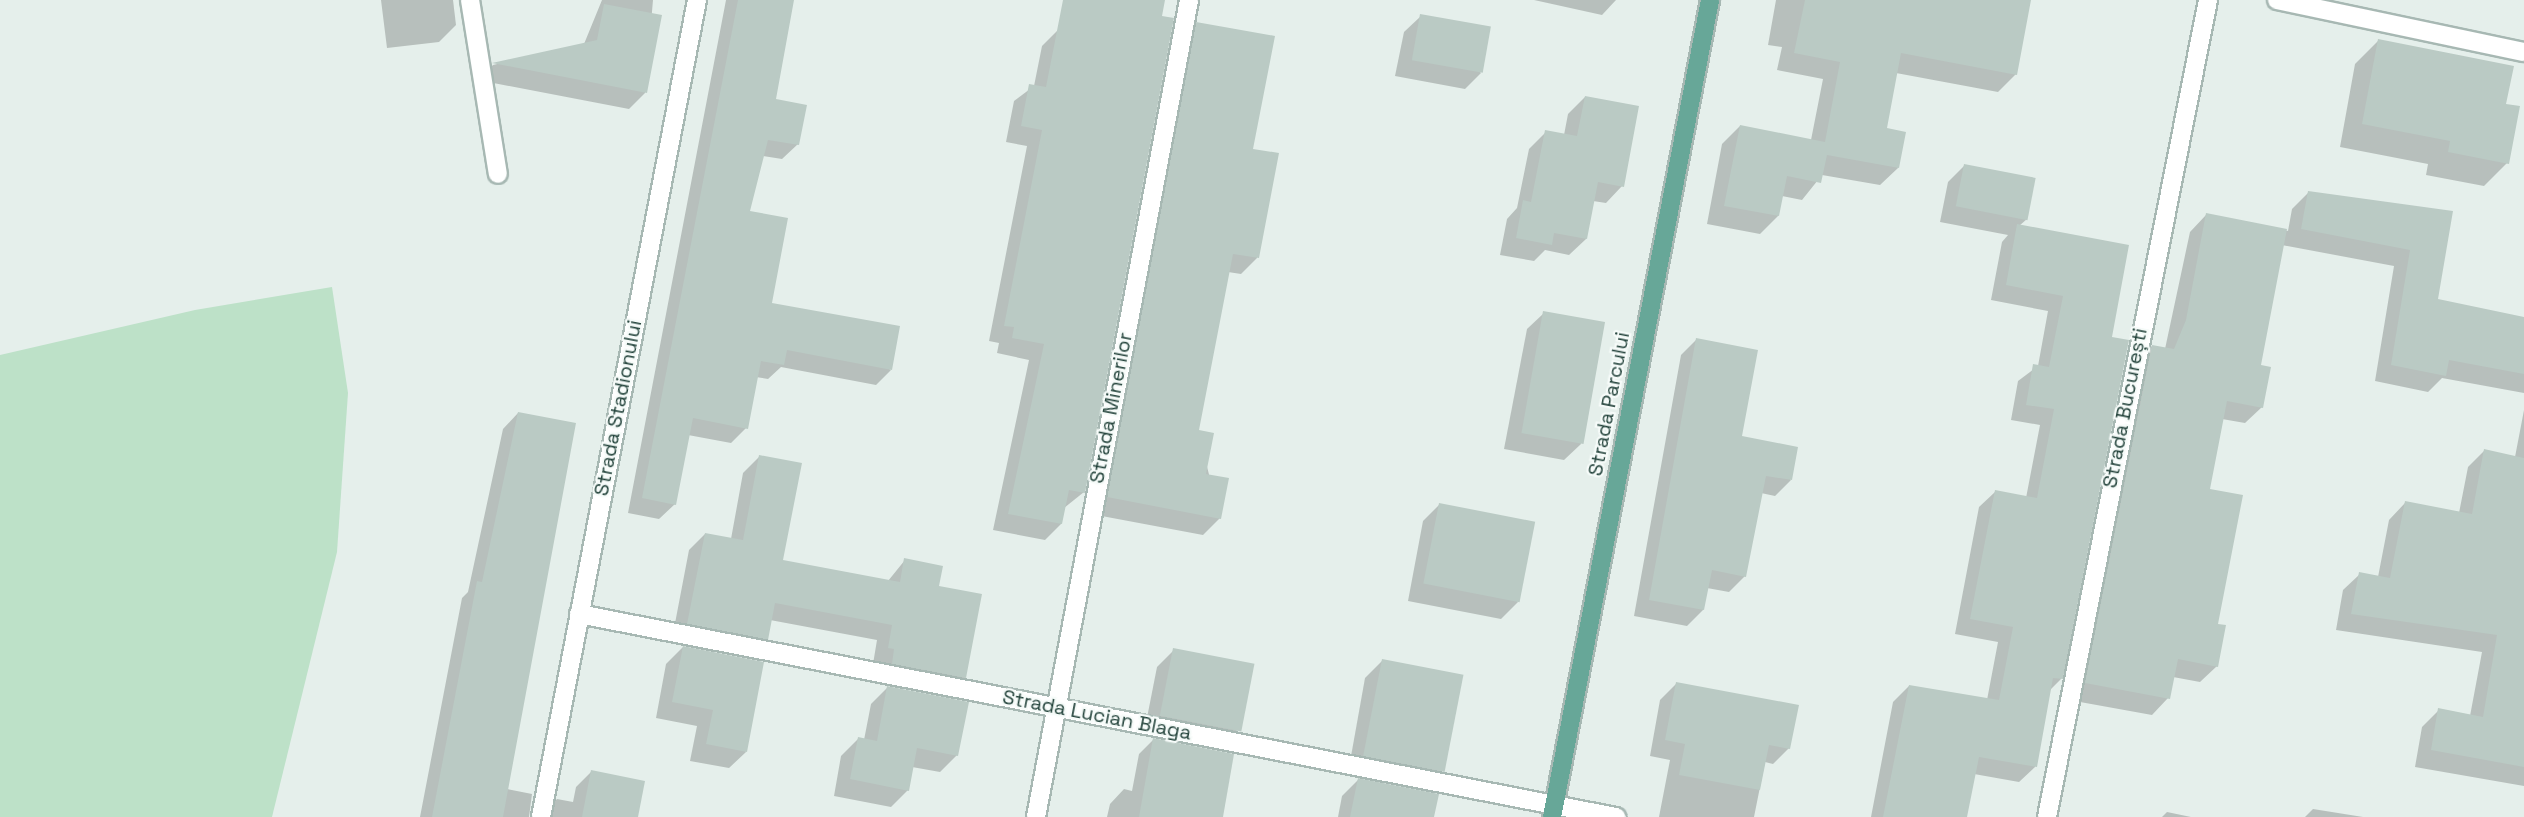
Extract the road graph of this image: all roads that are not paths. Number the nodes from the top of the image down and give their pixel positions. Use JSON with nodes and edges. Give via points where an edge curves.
{"nodes":[{"id":1,"x":470,"y":0,"type":"edge"},
{"id":2,"x":697,"y":0,"type":"edge"},
{"id":3,"x":1189,"y":0,"type":"edge"},
{"id":4,"x":1710,"y":0,"type":"edge"},
{"id":5,"x":2208,"y":0,"type":"edge"},
{"id":6,"x":2277,"y":0,"type":"edge"},
{"id":7,"x":2524,"y":52,"type":"edge"},
{"id":8,"x":498,"y":174,"type":"dead end"},
{"id":9,"x":579,"y":614,"type":"junction"},
{"id":10,"x":1057,"y":706,"type":"junction"},
{"id":11,"x":1553,"y":811,"type":"edge"},
{"id":12,"x":541,"y":817,"type":"edge"},
{"id":13,"x":1036,"y":817,"type":"edge"},
{"id":14,"x":1616,"y":817,"type":"edge"},
{"id":15,"x":2047,"y":817,"type":"edge"}],
"edges":[{"from":1,"to":8,"type":"street"},
{"from":2,"to":9,"type":"street","name":"Strada Stadionului"},
{"from":3,"to":10,"type":"street","name":"Strada Minerilor"},
{"from":4,"to":11,"type":"main road","name":"Strada Parcului"},
{"from":5,"to":15,"type":"street","name":"Strada București"},
{"from":6,"to":7,"type":"street"},
{"from":9,"to":10,"type":"street","name":"Strada Lucian Blaga"},
{"from":9,"to":12,"type":"street","name":"Strada Stadionului"},
{"from":10,"to":11,"type":"street","name":"Strada Lucian Blaga"},
{"from":10,"to":13,"type":"street","name":"Strada Minerilor"},
{"from":11,"to":14,"type":"street","name":"Strada Lucian Blaga"}]}
